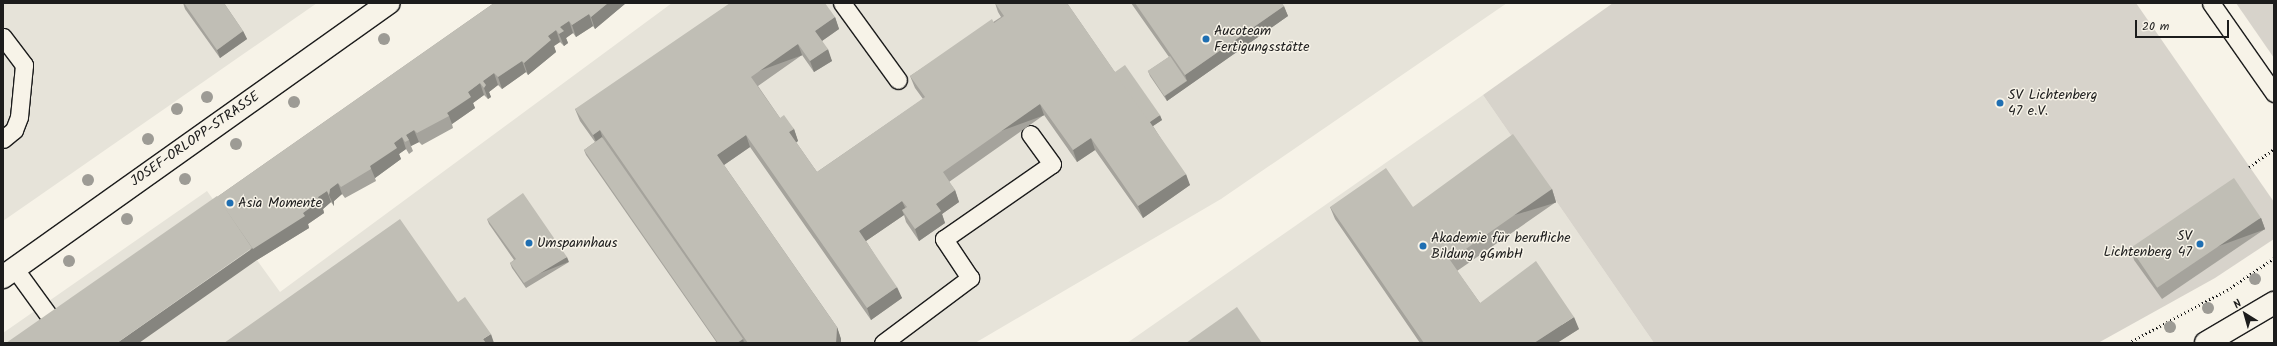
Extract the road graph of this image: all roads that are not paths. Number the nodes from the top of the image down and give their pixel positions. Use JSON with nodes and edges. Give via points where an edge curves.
{"nodes":[{"id":1,"x":389,"y":3,"type":"edge"},
{"id":2,"x":842,"y":3,"type":"edge"},
{"id":3,"x":2211,"y":3,"type":"edge"},
{"id":4,"x":3,"y":37,"type":"edge"},
{"id":5,"x":898,"y":80,"type":"dead end"},
{"id":6,"x":2274,"y":93,"type":"edge"},
{"id":7,"x":1030,"y":134,"type":"dead end"},
{"id":8,"x":3,"y":139,"type":"edge"},
{"id":9,"x":9,"y":273,"type":"edge"},
{"id":10,"x":2274,"y":303,"type":"edge"},
{"id":11,"x":55,"y":324,"type":"edge"},
{"id":12,"x":883,"y":343,"type":"edge"},
{"id":13,"x":2206,"y":343,"type":"edge"}],
"edges":[{"from":1,"to":9,"type":"street","name":"JOSEF-ORLOPP-STRASSE"},
{"from":2,"to":5,"type":"lane"},
{"from":3,"to":6,"type":"lane"},
{"from":4,"to":8,"type":"lane","via":[[24,65],[19,117],[14,130]]},
{"from":7,"to":12,"type":"lane","via":[[1052,164],[944,239],[970,278]]},
{"from":9,"to":11,"type":"lane"},
{"from":10,"to":13,"type":"street"}]}
